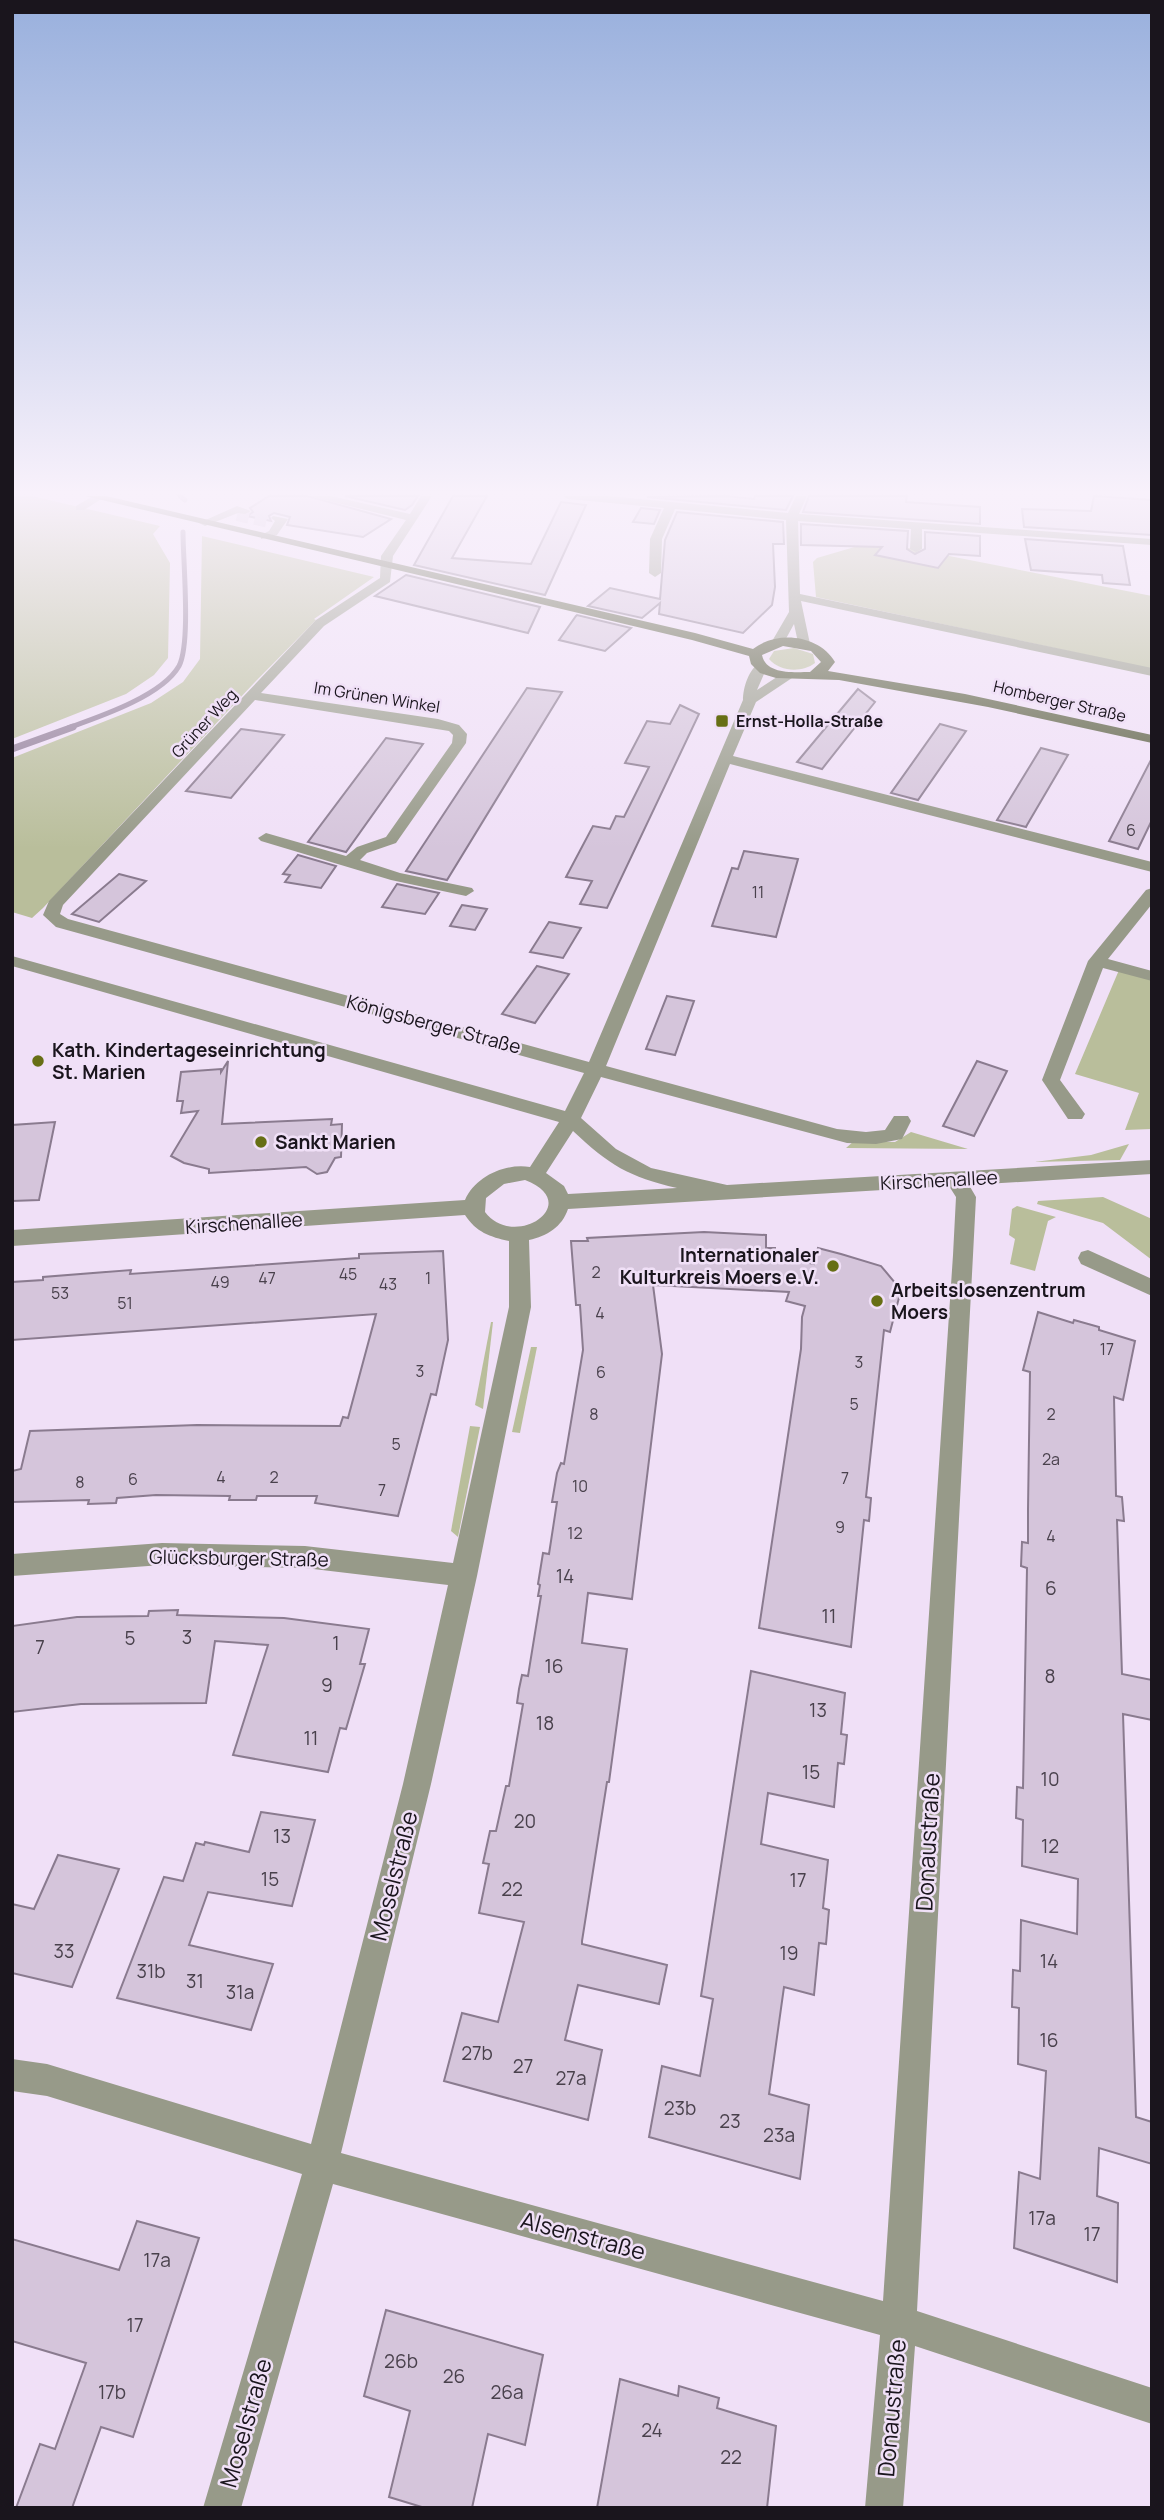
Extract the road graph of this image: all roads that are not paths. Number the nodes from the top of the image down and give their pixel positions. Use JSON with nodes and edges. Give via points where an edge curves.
{"nodes":[{"id":1,"x":334,"y":614,"type":"edge"},
{"id":2,"x":595,"y":614,"type":"edge"},
{"id":3,"x":794,"y":614,"type":"edge"},
{"id":4,"x":796,"y":614,"type":"edge"},
{"id":5,"x":887,"y":614,"type":"edge"},
{"id":6,"x":898,"y":614,"type":"edge"},
{"id":7,"x":695,"y":637,"type":"junction"},
{"id":8,"x":772,"y":644,"type":"junction"},
{"id":9,"x":804,"y":644,"type":"junction"},
{"id":10,"x":827,"y":659,"type":"junction"},
{"id":11,"x":757,"y":661,"type":"junction"},
{"id":12,"x":1152,"y":664,"type":"edge"},
{"id":13,"x":1152,"y":672,"type":"edge"},
{"id":14,"x":816,"y":673,"type":"junction"},
{"id":15,"x":788,"y":676,"type":"junction"},
{"id":16,"x":253,"y":696,"type":"junction"},
{"id":17,"x":961,"y":697,"type":"junction"},
{"id":18,"x":750,"y":700,"type":"junction"},
{"id":19,"x":1152,"y":739,"type":"edge"},
{"id":20,"x":725,"y":758,"type":"junction"},
{"id":21,"x":266,"y":838,"type":"dead end"},
{"id":22,"x":349,"y":862,"type":"junction"},
{"id":23,"x":1152,"y":867,"type":"edge"},
{"id":24,"x":466,"y":891,"type":"dead end"},
{"id":25,"x":1152,"y":893,"type":"edge"},
{"id":26,"x":51,"y":915,"type":"joint"},
{"id":27,"x":12,"y":961,"type":"edge"},
{"id":28,"x":1097,"y":961,"type":"junction"},
{"id":29,"x":1152,"y":976,"type":"edge"},
{"id":30,"x":596,"y":1068,"type":"junction"},
{"id":31,"x":1075,"y":1114,"type":"dead end"},
{"id":32,"x":571,"y":1119,"type":"junction"},
{"id":33,"x":901,"y":1121,"type":"dead end"},
{"id":34,"x":1152,"y":1167,"type":"edge"},
{"id":35,"x":535,"y":1175,"type":"junction"},
{"id":36,"x":956,"y":1179,"type":"junction"},
{"id":37,"x":726,"y":1192,"type":"junction"},
{"id":38,"x":561,"y":1202,"type":"junction"},
{"id":39,"x":475,"y":1208,"type":"junction"},
{"id":40,"x":519,"y":1234,"type":"junction"},
{"id":41,"x":12,"y":1238,"type":"edge"},
{"id":42,"x":1088,"y":1258,"type":"dead end"},
{"id":43,"x":1152,"y":1288,"type":"edge"},
{"id":44,"x":12,"y":1565,"type":"edge"},
{"id":45,"x":464,"y":1576,"type":"junction"},
{"id":46,"x":12,"y":2075,"type":"edge"},
{"id":47,"x":322,"y":2164,"type":"junction"},
{"id":48,"x":899,"y":2323,"type":"junction"},
{"id":49,"x":1152,"y":2406,"type":"edge"},
{"id":50,"x":222,"y":2508,"type":"edge"},
{"id":51,"x":884,"y":2508,"type":"edge"}],
"edges":[{"from":1,"to":16,"type":"street","name":"Grüner Weg"},
{"from":2,"to":7,"type":"main road"},
{"from":3,"to":8,"type":"street"},
{"from":4,"to":9,"type":"street"},
{"from":5,"to":13,"type":"street"},
{"from":6,"to":12,"type":"street"},
{"from":7,"to":8,"type":"main road"},
{"from":7,"to":11,"type":"main road"},
{"from":8,"to":9,"type":"main road"},
{"from":8,"to":11,"type":"main road"},
{"from":9,"to":10,"type":"main road","name":"Homberger Straße","via":[[820,650]]},
{"from":10,"to":14,"type":"main road"},
{"from":10,"to":17,"type":"main road","name":"Homberger Straße"},
{"from":11,"to":15,"type":"main road"},
{"from":11,"to":18,"type":"street"},
{"from":14,"to":15,"type":"main road","name":"Homberger Straße"},
{"from":14,"to":17,"type":"main road","name":"Homberger Straße"},
{"from":15,"to":18,"type":"street"},
{"from":16,"to":22,"type":"street","name":"Im Grünen Winkel","via":[[438,723],[460,734],[459,743],[391,841],[362,850]]},
{"from":16,"to":26,"type":"street","name":"Grüner Weg","via":[[55,904]]},
{"from":17,"to":19,"type":"main road","name":"Homberger Straße"},
{"from":18,"to":20,"type":"street"},
{"from":20,"to":23,"type":"street"},
{"from":20,"to":30,"type":"street"},
{"from":21,"to":22,"type":"street"},
{"from":22,"to":24,"type":"street"},
{"from":25,"to":28,"type":"street"},
{"from":26,"to":30,"type":"street","name":"Königsberger Straße","via":[[62,923]]},
{"from":27,"to":32,"type":"street"},
{"from":28,"to":29,"type":"street"},
{"from":28,"to":31,"type":"street","via":[[1051,1080]]},
{"from":30,"to":32,"type":"street"},
{"from":30,"to":33,"type":"street","name":"Königsberger Straße","via":[[849,1138],[895,1134]]},
{"from":32,"to":35,"type":"street"},
{"from":32,"to":37,"type":"street","name":"Kirschenallee","via":[[609,1154],[646,1174]]},
{"from":34,"to":36,"type":"street","name":"Kirschenallee"},
{"from":35,"to":38,"type":"street","via":[[553,1185]]},
{"from":35,"to":39,"type":"street","via":[[492,1179],[477,1195]]},
{"from":36,"to":37,"type":"street","name":"Kirschenallee"},
{"from":36,"to":48,"type":"street","name":"Donaustraße","via":[[966,1197]]},
{"from":37,"to":38,"type":"street","name":"Kirschenallee"},
{"from":38,"to":40,"type":"street","via":[[552,1221]]},
{"from":39,"to":40,"type":"street","via":[[489,1227]]},
{"from":39,"to":41,"type":"street","name":"Kirschenallee"},
{"from":40,"to":45,"type":"street","name":"Moselstraße","via":[[520,1307]]},
{"from":42,"to":43,"type":"street"},
{"from":44,"to":45,"type":"street","name":"Glücksburger Straße","via":[[162,1554],[292,1556]]},
{"from":45,"to":47,"type":"street","name":"Moselstraße"},
{"from":46,"to":47,"type":"street","name":"Alsenstraße","via":[[47,2080]]},
{"from":47,"to":48,"type":"street","name":"Alsenstraße"},
{"from":47,"to":50,"type":"street","name":"Moselstraße"},
{"from":48,"to":49,"type":"street","name":"Alsenstraße"},
{"from":48,"to":51,"type":"street","name":"Donaustraße"}]}
